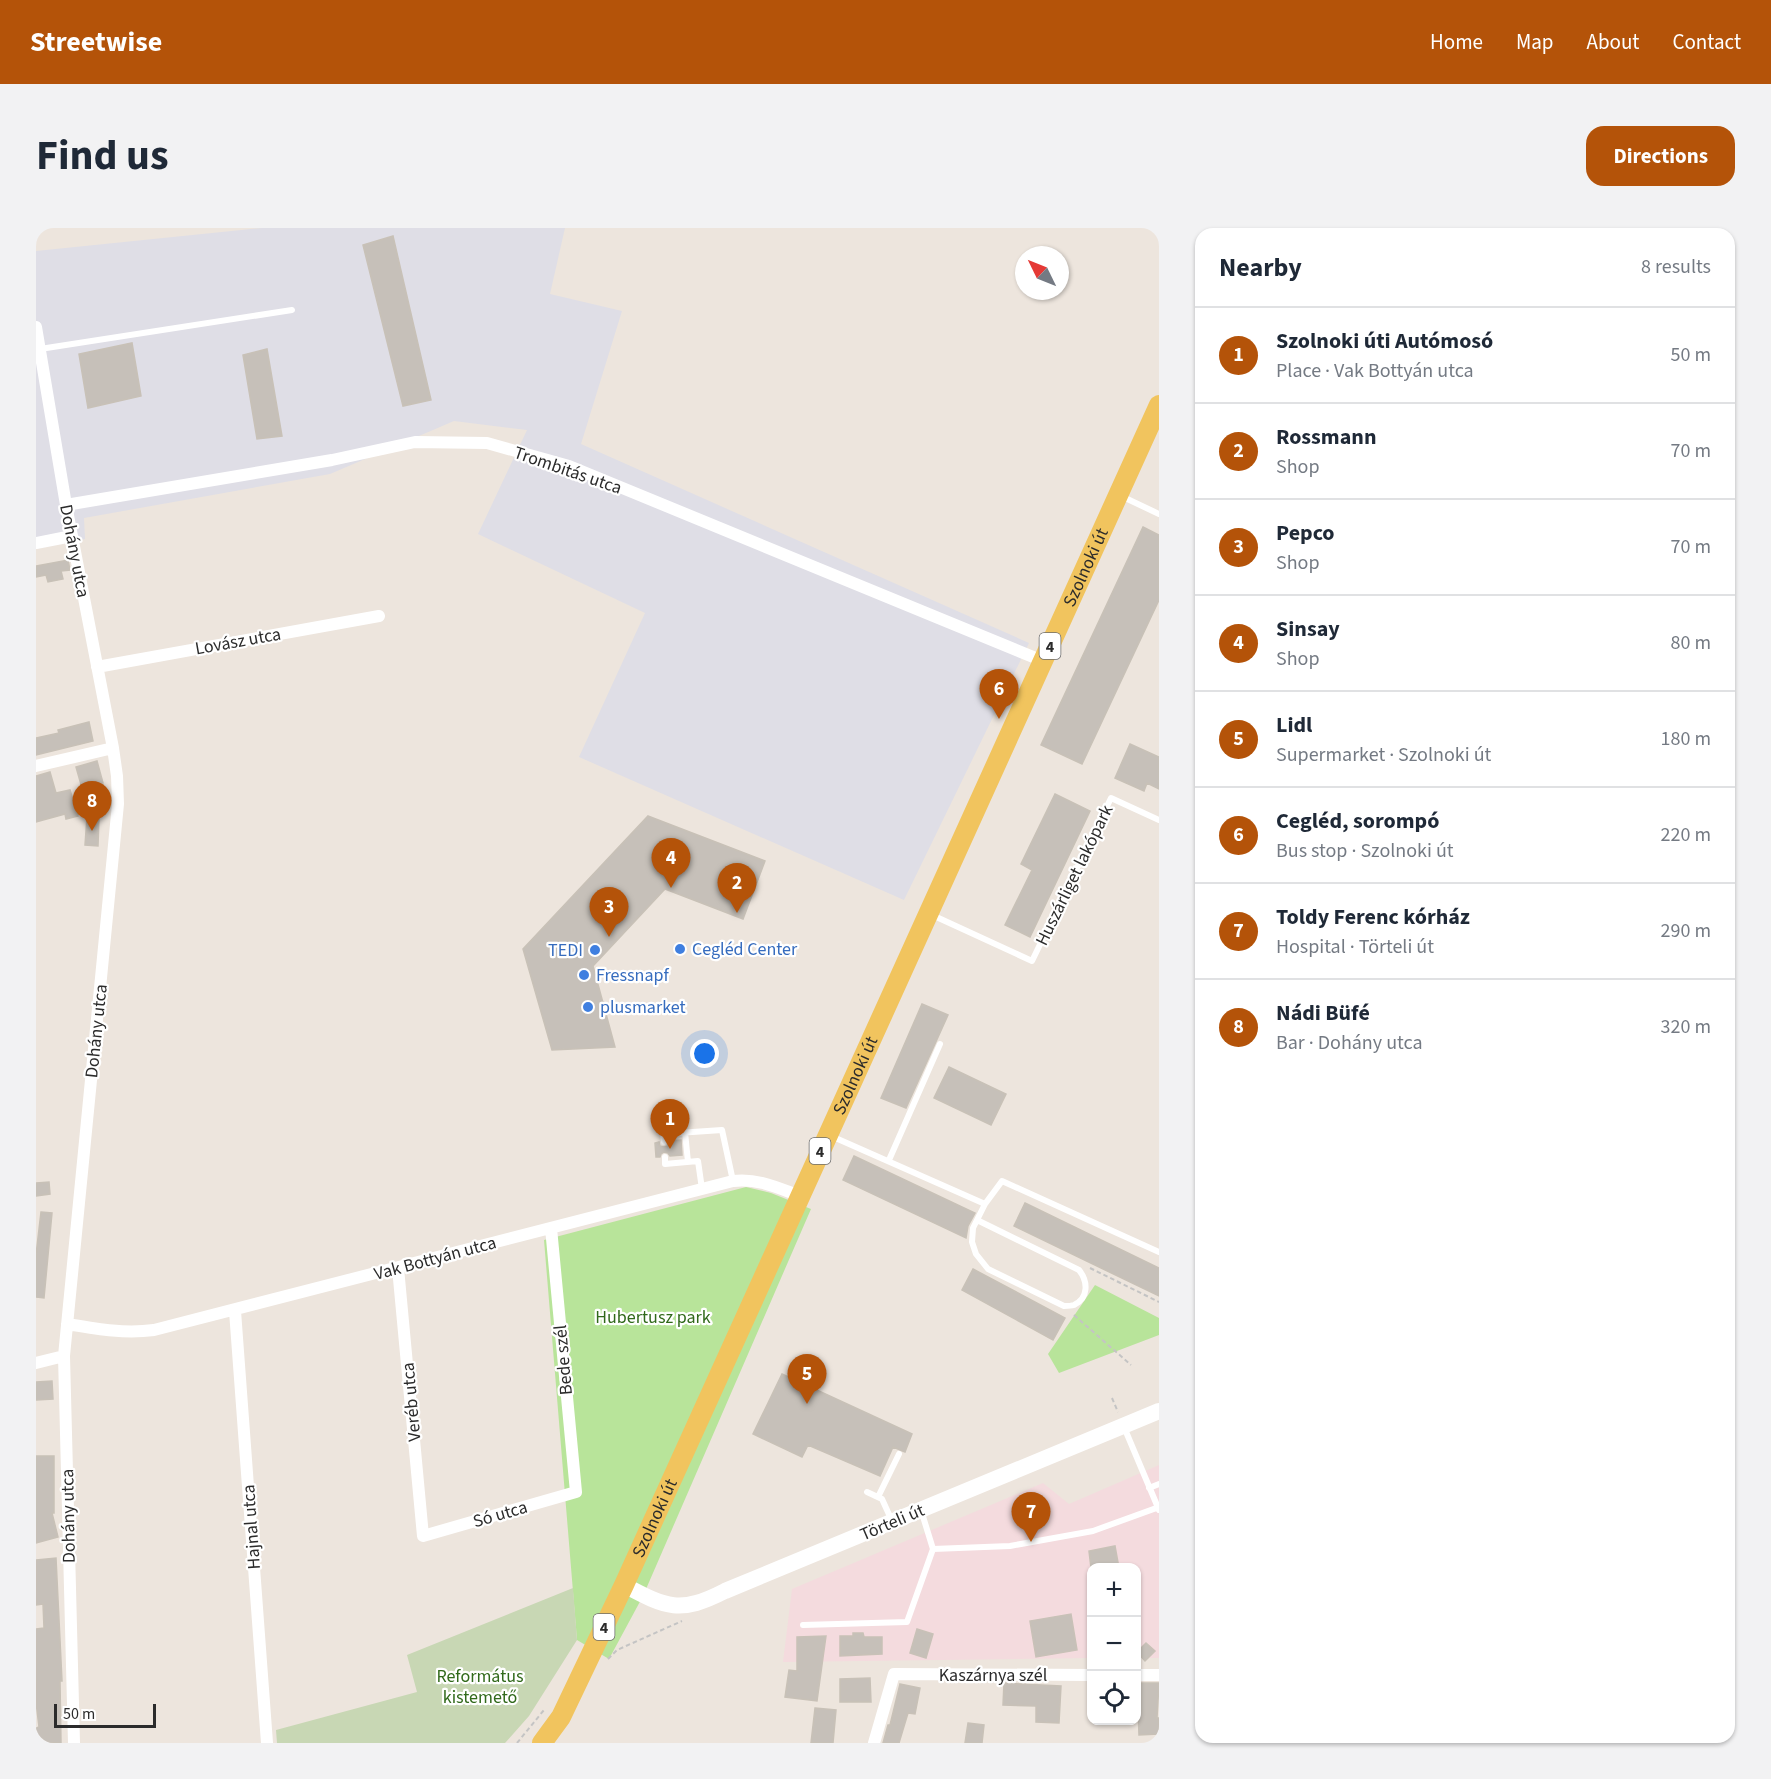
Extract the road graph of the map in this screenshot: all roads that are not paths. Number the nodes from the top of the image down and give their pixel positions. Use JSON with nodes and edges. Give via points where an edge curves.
{"nodes":[{"id":1,"x":292,"y":310,"type":"dead end"},
{"id":2,"x":36,"y":327,"type":"edge"},
{"id":3,"x":40,"y":349,"type":"junction"},
{"id":4,"x":1159,"y":405,"type":"edge"},
{"id":5,"x":1118,"y":495,"type":"junction"},
{"id":6,"x":66,"y":505,"type":"junction"},
{"id":7,"x":1159,"y":514,"type":"edge"},
{"id":8,"x":72,"y":536,"type":"junction"},
{"id":9,"x":36,"y":543,"type":"edge"},
{"id":10,"x":379,"y":616,"type":"dead end"},
{"id":11,"x":1043,"y":661,"type":"junction"},
{"id":12,"x":97,"y":667,"type":"junction"},
{"id":13,"x":113,"y":748,"type":"junction"},
{"id":14,"x":36,"y":766,"type":"edge"},
{"id":15,"x":1159,"y":820,"type":"edge"},
{"id":16,"x":928,"y":913,"type":"junction"},
{"id":17,"x":940,"y":1044,"type":"dead end"},
{"id":18,"x":686,"y":1132,"type":"junction"},
{"id":19,"x":828,"y":1134,"type":"junction"},
{"id":20,"x":663,"y":1142,"type":"dead end"},
{"id":21,"x":665,"y":1157,"type":"dead end"},
{"id":22,"x":889,"y":1160,"type":"junction"},
{"id":23,"x":688,"y":1162,"type":"junction"},
{"id":24,"x":733,"y":1181,"type":"junction"},
{"id":25,"x":702,"y":1189,"type":"junction"},
{"id":26,"x":800,"y":1196,"type":"junction"},
{"id":27,"x":985,"y":1204,"type":"junction"},
{"id":28,"x":977,"y":1220,"type":"junction"},
{"id":29,"x":551,"y":1228,"type":"junction"},
{"id":30,"x":1159,"y":1252,"type":"edge"},
{"id":31,"x":398,"y":1268,"type":"junction"},
{"id":32,"x":235,"y":1311,"type":"junction"},
{"id":33,"x":67,"y":1324,"type":"junction"},
{"id":34,"x":64,"y":1356,"type":"junction"},
{"id":35,"x":36,"y":1363,"type":"edge"},
{"id":36,"x":1159,"y":1411,"type":"edge"},
{"id":37,"x":1124,"y":1426,"type":"junction"},
{"id":38,"x":899,"y":1454,"type":"dead end"},
{"id":39,"x":1159,"y":1484,"type":"edge"},
{"id":40,"x":1149,"y":1488,"type":"junction"},
{"id":41,"x":576,"y":1492,"type":"joint"},
{"id":42,"x":867,"y":1492,"type":"dead end"},
{"id":43,"x":878,"y":1497,"type":"junction"},
{"id":44,"x":1159,"y":1508,"type":"edge"},
{"id":45,"x":921,"y":1510,"type":"junction"},
{"id":46,"x":893,"y":1522,"type":"junction"},
{"id":47,"x":423,"y":1536,"type":"joint"},
{"id":48,"x":933,"y":1549,"type":"junction"},
{"id":49,"x":624,"y":1585,"type":"junction"},
{"id":50,"x":803,"y":1625,"type":"dead end"},
{"id":51,"x":1087,"y":1675,"type":"edge"},
{"id":52,"x":1141,"y":1675,"type":"edge"},
{"id":53,"x":1159,"y":1675,"type":"edge"},
{"id":54,"x":74,"y":1743,"type":"edge"},
{"id":55,"x":267,"y":1743,"type":"edge"},
{"id":56,"x":543,"y":1743,"type":"edge"},
{"id":57,"x":874,"y":1743,"type":"edge"}],
"edges":[{"from":1,"to":3,"type":"lane"},
{"from":2,"to":3,"type":"street","name":"Dohány utca"},
{"from":3,"to":6,"type":"street","name":"Dohány utca"},
{"from":4,"to":5,"type":"main road","name":"Szolnoki út","number":"4"},
{"from":5,"to":7,"type":"lane"},
{"from":5,"to":11,"type":"main road","name":"Szolnoki út","number":"4"},
{"from":6,"to":8,"type":"street","name":"Dohány utca"},
{"from":6,"to":11,"type":"street","name":"Trombitás utca","via":[[322,462],[415,442],[487,443],[569,466]]},
{"from":8,"to":9,"type":"street"},
{"from":8,"to":12,"type":"street","name":"Dohány utca"},
{"from":10,"to":12,"type":"street","name":"Lovász utca"},
{"from":11,"to":16,"type":"main road","name":"Szolnoki út","number":"4"},
{"from":12,"to":13,"type":"street","name":"Dohány utca"},
{"from":13,"to":14,"type":"street"},
{"from":13,"to":33,"type":"street","name":"Dohány utca","via":[[118,804]]},
{"from":15,"to":16,"type":"lane","name":"Huszárliget lakópark","via":[[1111,798],[1032,961]]},
{"from":16,"to":19,"type":"main road","name":"Szolnoki út","number":"4"},
{"from":17,"to":22,"type":"lane"},
{"from":18,"to":20,"type":"lane","via":[[675,1137],[663,1134]]},
{"from":18,"to":23,"type":"lane"},
{"from":18,"to":24,"type":"lane","via":[[722,1130]]},
{"from":19,"to":22,"type":"lane"},
{"from":19,"to":26,"type":"main road","name":"Szolnoki út","number":"4"},
{"from":21,"to":23,"type":"lane","via":[[665,1164],[677,1159]]},
{"from":22,"to":27,"type":"lane"},
{"from":23,"to":25,"type":"lane","via":[[698,1161]]},
{"from":24,"to":25,"type":"street","name":"Vak Bottyán utca"},
{"from":24,"to":26,"type":"street","name":"Vak Bottyán utca","via":[[758,1181]]},
{"from":25,"to":29,"type":"street","name":"Vak Bottyán utca"},
{"from":26,"to":49,"type":"main road","name":"Szolnoki út","number":"4"},
{"from":27,"to":28,"type":"lane"},
{"from":27,"to":30,"type":"lane","via":[[1002,1181]]},
{"from":28,"to":28,"type":"lane","via":[[972,1242],[988,1269],[1064,1306],[1074,1305],[1084,1295],[1087,1285],[1079,1270]]},
{"from":29,"to":31,"type":"street","name":"Vak Bottyán utca"},
{"from":29,"to":41,"type":"street","name":"Bede szél"},
{"from":31,"to":32,"type":"street","name":"Vak Bottyán utca"},
{"from":31,"to":47,"type":"street","name":"Veréb utca"},
{"from":32,"to":33,"type":"street","name":"Vak Bottyán utca","via":[[135,1333]]},
{"from":32,"to":55,"type":"street","name":"Hajnal utca"},
{"from":33,"to":34,"type":"street","name":"Dohány utca"},
{"from":34,"to":35,"type":"street"},
{"from":34,"to":54,"type":"street","name":"Dohány utca"},
{"from":36,"to":37,"type":"main road","name":"Törteli út"},
{"from":37,"to":40,"type":"lane"},
{"from":37,"to":45,"type":"main road","name":"Törteli út"},
{"from":38,"to":43,"type":"lane"},
{"from":39,"to":40,"type":"lane"},
{"from":40,"to":44,"type":"lane"},
{"from":41,"to":47,"type":"street","name":"Só utca"},
{"from":42,"to":43,"type":"lane"},
{"from":43,"to":46,"type":"lane"},
{"from":44,"to":48,"type":"lane","via":[[1083,1533],[1010,1546]]},
{"from":45,"to":46,"type":"main road","name":"Törteli út"},
{"from":45,"to":48,"type":"lane"},
{"from":46,"to":49,"type":"main road","name":"Törteli út","via":[[703,1603],[682,1607],[665,1604]]},
{"from":48,"to":50,"type":"lane","via":[[906,1622]]},
{"from":49,"to":56,"type":"main road","name":"Szolnoki út","number":"4","via":[[561,1717]]},
{"from":51,"to":57,"type":"street","name":"Kaszárnya szél","via":[[894,1674]]},
{"from":52,"to":53,"type":"street"}]}
